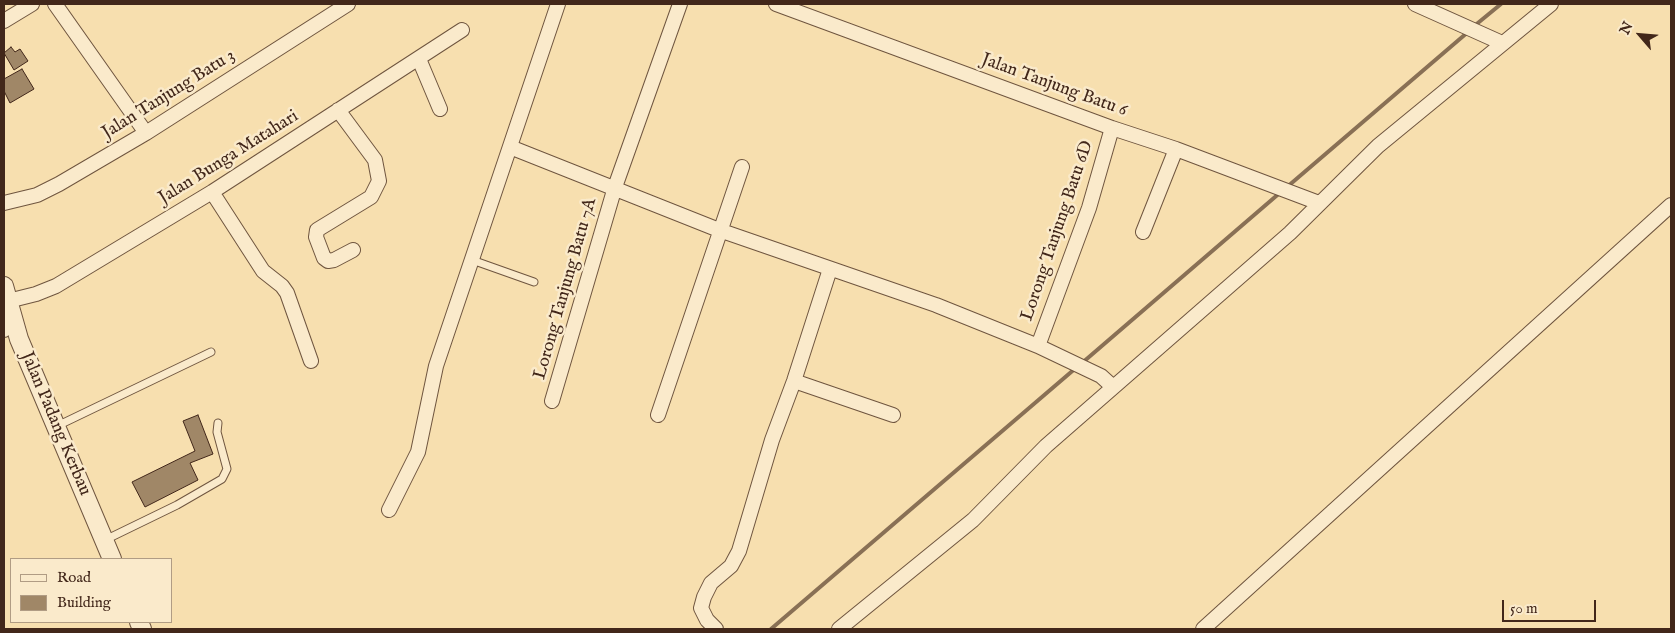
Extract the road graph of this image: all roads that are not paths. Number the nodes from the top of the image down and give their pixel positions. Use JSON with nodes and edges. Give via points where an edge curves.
{"nodes":[{"id":1,"x":32,"y":4,"type":"edge"},
{"id":2,"x":55,"y":4,"type":"edge"},
{"id":3,"x":348,"y":4,"type":"edge"},
{"id":4,"x":558,"y":4,"type":"edge"},
{"id":5,"x":680,"y":4,"type":"edge"},
{"id":6,"x":776,"y":4,"type":"edge"},
{"id":7,"x":1551,"y":4,"type":"edge"},
{"id":8,"x":1427,"y":8,"type":"edge"},
{"id":9,"x":4,"y":22,"type":"edge"},
{"id":10,"x":462,"y":30,"type":"dead end"},
{"id":11,"x":1497,"y":41,"type":"junction"},
{"id":12,"x":419,"y":59,"type":"junction"},
{"id":13,"x":440,"y":109,"type":"dead end"},
{"id":14,"x":338,"y":110,"type":"junction"},
{"id":15,"x":1112,"y":128,"type":"junction"},
{"id":16,"x":146,"y":133,"type":"junction"},
{"id":17,"x":510,"y":147,"type":"junction"},
{"id":18,"x":1176,"y":148,"type":"junction"},
{"id":19,"x":742,"y":167,"type":"dead end"},
{"id":20,"x":615,"y":187,"type":"junction"},
{"id":21,"x":212,"y":192,"type":"junction"},
{"id":22,"x":4,"y":203,"type":"edge"},
{"id":23,"x":1318,"y":203,"type":"junction"},
{"id":24,"x":1671,"y":205,"type":"edge"},
{"id":25,"x":719,"y":230,"type":"junction"},
{"id":26,"x":1143,"y":232,"type":"dead end"},
{"id":27,"x":353,"y":250,"type":"dead end"},
{"id":28,"x":472,"y":260,"type":"junction"},
{"id":29,"x":830,"y":269,"type":"junction"},
{"id":30,"x":534,"y":282,"type":"dead end"},
{"id":31,"x":6,"y":293,"type":"edge"},
{"id":32,"x":8,"y":326,"type":"edge"},
{"id":33,"x":1038,"y":346,"type":"junction"},
{"id":34,"x":211,"y":352,"type":"dead end"},
{"id":35,"x":311,"y":360,"type":"dead end"},
{"id":36,"x":794,"y":381,"type":"junction"},
{"id":37,"x":1112,"y":386,"type":"junction"},
{"id":38,"x":552,"y":401,"type":"dead end"},
{"id":39,"x":658,"y":415,"type":"dead end"},
{"id":40,"x":892,"y":415,"type":"dead end"},
{"id":41,"x":218,"y":423,"type":"dead end"},
{"id":42,"x":57,"y":426,"type":"junction"},
{"id":43,"x":389,"y":510,"type":"dead end"},
{"id":44,"x":104,"y":540,"type":"junction"},
{"id":45,"x":112,"y":558,"type":"edge"},
{"id":46,"x":716,"y":629,"type":"edge"},
{"id":47,"x":839,"y":629,"type":"edge"},
{"id":48,"x":1202,"y":629,"type":"edge"}],
"edges":[{"from":1,"to":9,"type":"street"},
{"from":2,"to":16,"type":"street"},
{"from":3,"to":16,"type":"street","name":"Jalan Tanjung Batu 3"},
{"from":4,"to":17,"type":"street"},
{"from":5,"to":20,"type":"street","name":"Lorong Tanjung Batu 7A"},
{"from":6,"to":15,"type":"street","name":"Jalan Tanjung Batu 6"},
{"from":7,"to":11,"type":"street"},
{"from":8,"to":11,"type":"street"},
{"from":10,"to":12,"type":"street","name":"Jalan Bunga Matahari"},
{"from":11,"to":23,"type":"street"},
{"from":12,"to":13,"type":"street"},
{"from":12,"to":14,"type":"street","name":"Jalan Bunga Matahari"},
{"from":14,"to":21,"type":"street","name":"Jalan Bunga Matahari"},
{"from":14,"to":27,"type":"street","via":[[375,160],[379,181],[371,198],[317,230],[316,237],[328,261]]},
{"from":15,"to":18,"type":"street","name":"Jalan Tanjung Batu 6"},
{"from":15,"to":33,"type":"street","name":"Lorong Tanjung Batu 6D","via":[[1089,208]]},
{"from":16,"to":22,"type":"street","name":"Jalan Tanjung Batu 3","via":[[37,195]]},
{"from":17,"to":20,"type":"street"},
{"from":17,"to":28,"type":"street"},
{"from":18,"to":23,"type":"street","name":"Jalan Tanjung Batu 6"},
{"from":18,"to":26,"type":"street"},
{"from":19,"to":25,"type":"street"},
{"from":20,"to":25,"type":"street"},
{"from":20,"to":38,"type":"street","name":"Lorong Tanjung Batu 7A"},
{"from":21,"to":31,"type":"street","name":"Jalan Bunga Matahari","via":[[56,286],[36,294]]},
{"from":21,"to":35,"type":"street","via":[[263,271],[287,293]]},
{"from":23,"to":37,"type":"street","via":[[1290,233]]},
{"from":24,"to":48,"type":"street"},
{"from":25,"to":29,"type":"street"},
{"from":25,"to":39,"type":"street"},
{"from":28,"to":30,"type":"lane"},
{"from":28,"to":43,"type":"street","via":[[436,366],[418,452]]},
{"from":29,"to":33,"type":"street","via":[[936,305]]},
{"from":29,"to":36,"type":"street"},
{"from":31,"to":32,"type":"street","name":"Jalan Padang Kerbau"},
{"from":32,"to":42,"type":"street","name":"Jalan Padang Kerbau","via":[[27,358]]},
{"from":33,"to":37,"type":"street","via":[[1101,376]]},
{"from":34,"to":42,"type":"lane"},
{"from":36,"to":40,"type":"street"},
{"from":36,"to":46,"type":"street","via":[[772,440],[739,551],[731,566],[711,583],[704,597],[701,608]]},
{"from":37,"to":47,"type":"street","via":[[1046,446],[973,520]]},
{"from":41,"to":44,"type":"lane","via":[[217,432],[227,469],[222,479]]},
{"from":42,"to":44,"type":"street","name":"Jalan Padang Kerbau"},
{"from":44,"to":45,"type":"street","name":"Jalan Padang Kerbau"}]}
